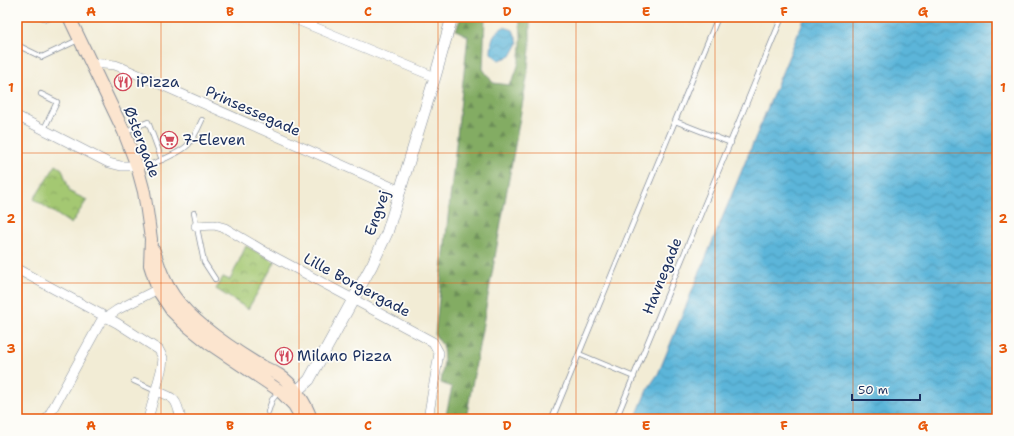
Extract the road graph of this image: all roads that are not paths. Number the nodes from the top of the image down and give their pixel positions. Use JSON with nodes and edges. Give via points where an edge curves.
{"nodes":[{"id":1,"x":41,"y":17,"type":"edge"},
{"id":2,"x":52,"y":17,"type":"edge"},
{"id":3,"x":69,"y":17,"type":"edge"},
{"id":4,"x":290,"y":17,"type":"edge"},
{"id":5,"x":452,"y":17,"type":"edge"},
{"id":6,"x":718,"y":17,"type":"edge"},
{"id":7,"x":782,"y":17,"type":"edge"},
{"id":8,"x":80,"y":39,"type":"junction"},
{"id":9,"x":17,"y":45,"type":"edge"},
{"id":10,"x":92,"y":63,"type":"junction"},
{"id":11,"x":435,"y":77,"type":"junction"},
{"id":12,"x":41,"y":94,"type":"dead end"},
{"id":13,"x":17,"y":116,"type":"edge"},
{"id":14,"x":202,"y":120,"type":"dead end"},
{"id":15,"x":675,"y":121,"type":"junction"},
{"id":16,"x":44,"y":129,"type":"junction"},
{"id":17,"x":124,"y":132,"type":"junction"},
{"id":18,"x":731,"y":143,"type":"junction"},
{"id":19,"x":162,"y":160,"type":"junction"},
{"id":20,"x":137,"y":166,"type":"junction"},
{"id":21,"x":401,"y":192,"type":"junction"},
{"id":22,"x":194,"y":213,"type":"dead end"},
{"id":23,"x":196,"y":226,"type":"junction"},
{"id":24,"x":17,"y":269,"type":"edge"},
{"id":25,"x":215,"y":279,"type":"dead end"},
{"id":26,"x":162,"y":287,"type":"junction"},
{"id":27,"x":354,"y":298,"type":"junction"},
{"id":28,"x":107,"y":317,"type":"junction"},
{"id":29,"x":579,"y":354,"type":"junction"},
{"id":30,"x":634,"y":377,"type":"junction"},
{"id":31,"x":134,"y":381,"type":"dead end"},
{"id":32,"x":283,"y":387,"type":"junction"},
{"id":33,"x":156,"y":391,"type":"junction"},
{"id":34,"x":292,"y":395,"type":"junction"},
{"id":35,"x":268,"y":412,"type":"dead end"},
{"id":36,"x":47,"y":419,"type":"edge"},
{"id":37,"x":148,"y":419,"type":"edge"},
{"id":38,"x":181,"y":419,"type":"edge"},
{"id":39,"x":302,"y":419,"type":"edge"},
{"id":40,"x":311,"y":419,"type":"edge"},
{"id":41,"x":428,"y":419,"type":"edge"},
{"id":42,"x":552,"y":419,"type":"edge"},
{"id":43,"x":616,"y":419,"type":"edge"}],
"edges":[{"from":1,"to":2,"type":"lane"},
{"from":3,"to":8,"type":"main road","name":"Østergade"},
{"from":4,"to":11,"type":"street"},
{"from":5,"to":11,"type":"street","name":"Engvej"},
{"from":6,"to":15,"type":"lane"},
{"from":7,"to":18,"type":"lane","name":"Havnegade"},
{"from":8,"to":9,"type":"lane","via":[[42,57]]},
{"from":8,"to":10,"type":"main road","name":"Østergade"},
{"from":10,"to":17,"type":"main road","name":"Østergade"},
{"from":10,"to":21,"type":"street","name":"Prinsessegade","via":[[123,68]]},
{"from":11,"to":21,"type":"street","name":"Engvej"},
{"from":12,"to":16,"type":"lane","via":[[57,102]]},
{"from":13,"to":16,"type":"street"},
{"from":14,"to":19,"type":"lane","via":[[194,139],[185,149]]},
{"from":15,"to":18,"type":"lane"},
{"from":15,"to":29,"type":"lane"},
{"from":16,"to":20,"type":"street","via":[[109,163]]},
{"from":17,"to":19,"type":"lane","via":[[148,122]]},
{"from":17,"to":20,"type":"main road","name":"Østergade"},
{"from":18,"to":30,"type":"lane","name":"Havnegade"},
{"from":19,"to":20,"type":"lane"},
{"from":20,"to":26,"type":"main road","name":"Østergade","via":[[144,192],[150,239],[150,265]]},
{"from":21,"to":27,"type":"street","name":"Engvej","via":[[387,233]]},
{"from":22,"to":23,"type":"lane"},
{"from":23,"to":25,"type":"lane","via":[[204,262]]},
{"from":23,"to":27,"type":"street","name":"Lille Borgergade","via":[[214,225],[225,228]]},
{"from":24,"to":28,"type":"street"},
{"from":26,"to":28,"type":"street"},
{"from":26,"to":32,"type":"main road","name":"Østergade","via":[[172,311],[210,344]]},
{"from":27,"to":34,"type":"street","name":"Engvej","via":[[307,382]]},
{"from":27,"to":41,"type":"street","name":"Lille Borgergade","via":[[433,342],[439,353]]},
{"from":28,"to":33,"type":"street","via":[[159,350],[163,363]]},
{"from":28,"to":36,"type":"street","via":[[97,325]]},
{"from":29,"to":30,"type":"lane"},
{"from":29,"to":42,"type":"lane"},
{"from":30,"to":43,"type":"lane","name":"Havnegade"},
{"from":31,"to":33,"type":"lane"},
{"from":32,"to":34,"type":"main road","name":"Østergade"},
{"from":32,"to":35,"type":"lane","via":[[272,400]]},
{"from":33,"to":37,"type":"street"},
{"from":33,"to":38,"type":"street","via":[[170,395],[176,402]]},
{"from":34,"to":39,"type":"main road"},
{"from":34,"to":40,"type":"main road","via":[[307,408]]}]}
